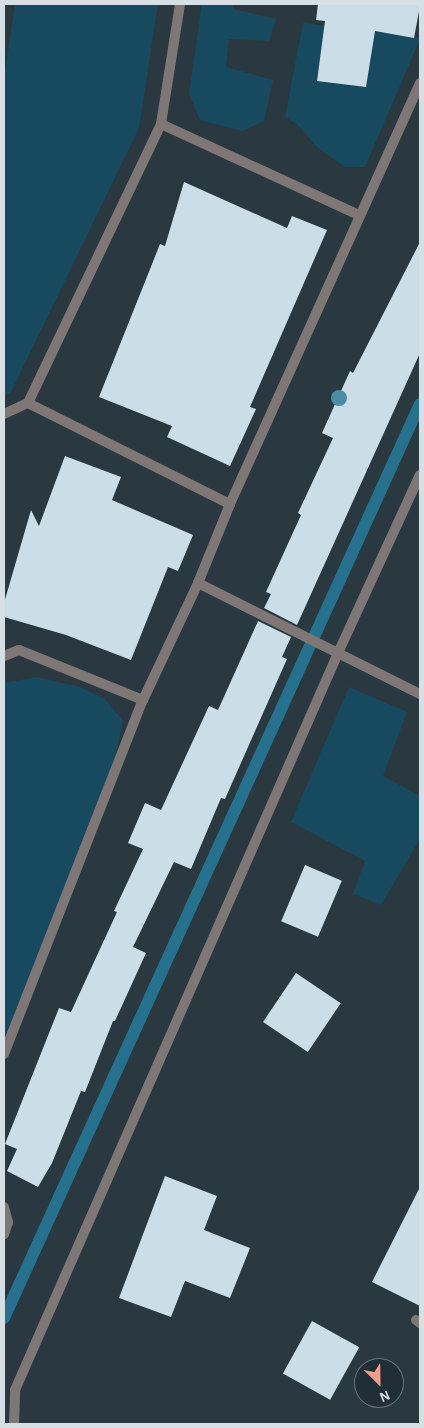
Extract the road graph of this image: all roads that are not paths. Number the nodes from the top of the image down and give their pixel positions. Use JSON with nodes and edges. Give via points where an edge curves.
{"nodes":[{"id":1,"x":180,"y":4,"type":"edge"},
{"id":2,"x":420,"y":83,"type":"edge"},
{"id":3,"x":161,"y":124,"type":"junction"},
{"id":4,"x":359,"y":215,"type":"junction"},
{"id":5,"x":28,"y":403,"type":"junction"},
{"id":6,"x":4,"y":414,"type":"edge"},
{"id":7,"x":420,"y":476,"type":"edge"},
{"id":8,"x":230,"y":504,"type":"junction"},
{"id":9,"x":198,"y":583,"type":"junction"},
{"id":10,"x":333,"y":651,"type":"junction"},
{"id":11,"x":4,"y":656,"type":"edge"},
{"id":12,"x":420,"y":694,"type":"edge"},
{"id":13,"x":143,"y":700,"type":"junction"},
{"id":14,"x":4,"y":1054,"type":"edge"},
{"id":15,"x":4,"y":1207,"type":"edge"},
{"id":16,"x":4,"y":1234,"type":"edge"},
{"id":17,"x":14,"y":1424,"type":"edge"}],
"edges":[{"from":1,"to":3,"type":"street"},
{"from":2,"to":4,"type":"street"},
{"from":3,"to":4,"type":"street"},
{"from":3,"to":5,"type":"street"},
{"from":4,"to":8,"type":"street"},
{"from":5,"to":6,"type":"street"},
{"from":5,"to":8,"type":"street"},
{"from":7,"to":10,"type":"street"},
{"from":8,"to":9,"type":"street"},
{"from":9,"to":10,"type":"street"},
{"from":9,"to":13,"type":"street"},
{"from":10,"to":12,"type":"street"},
{"from":10,"to":17,"type":"street","via":[[15,1390]]},
{"from":11,"to":13,"type":"street","via":[[19,650]]},
{"from":13,"to":14,"type":"street"},
{"from":15,"to":16,"type":"street","via":[[8,1222]]}]}
